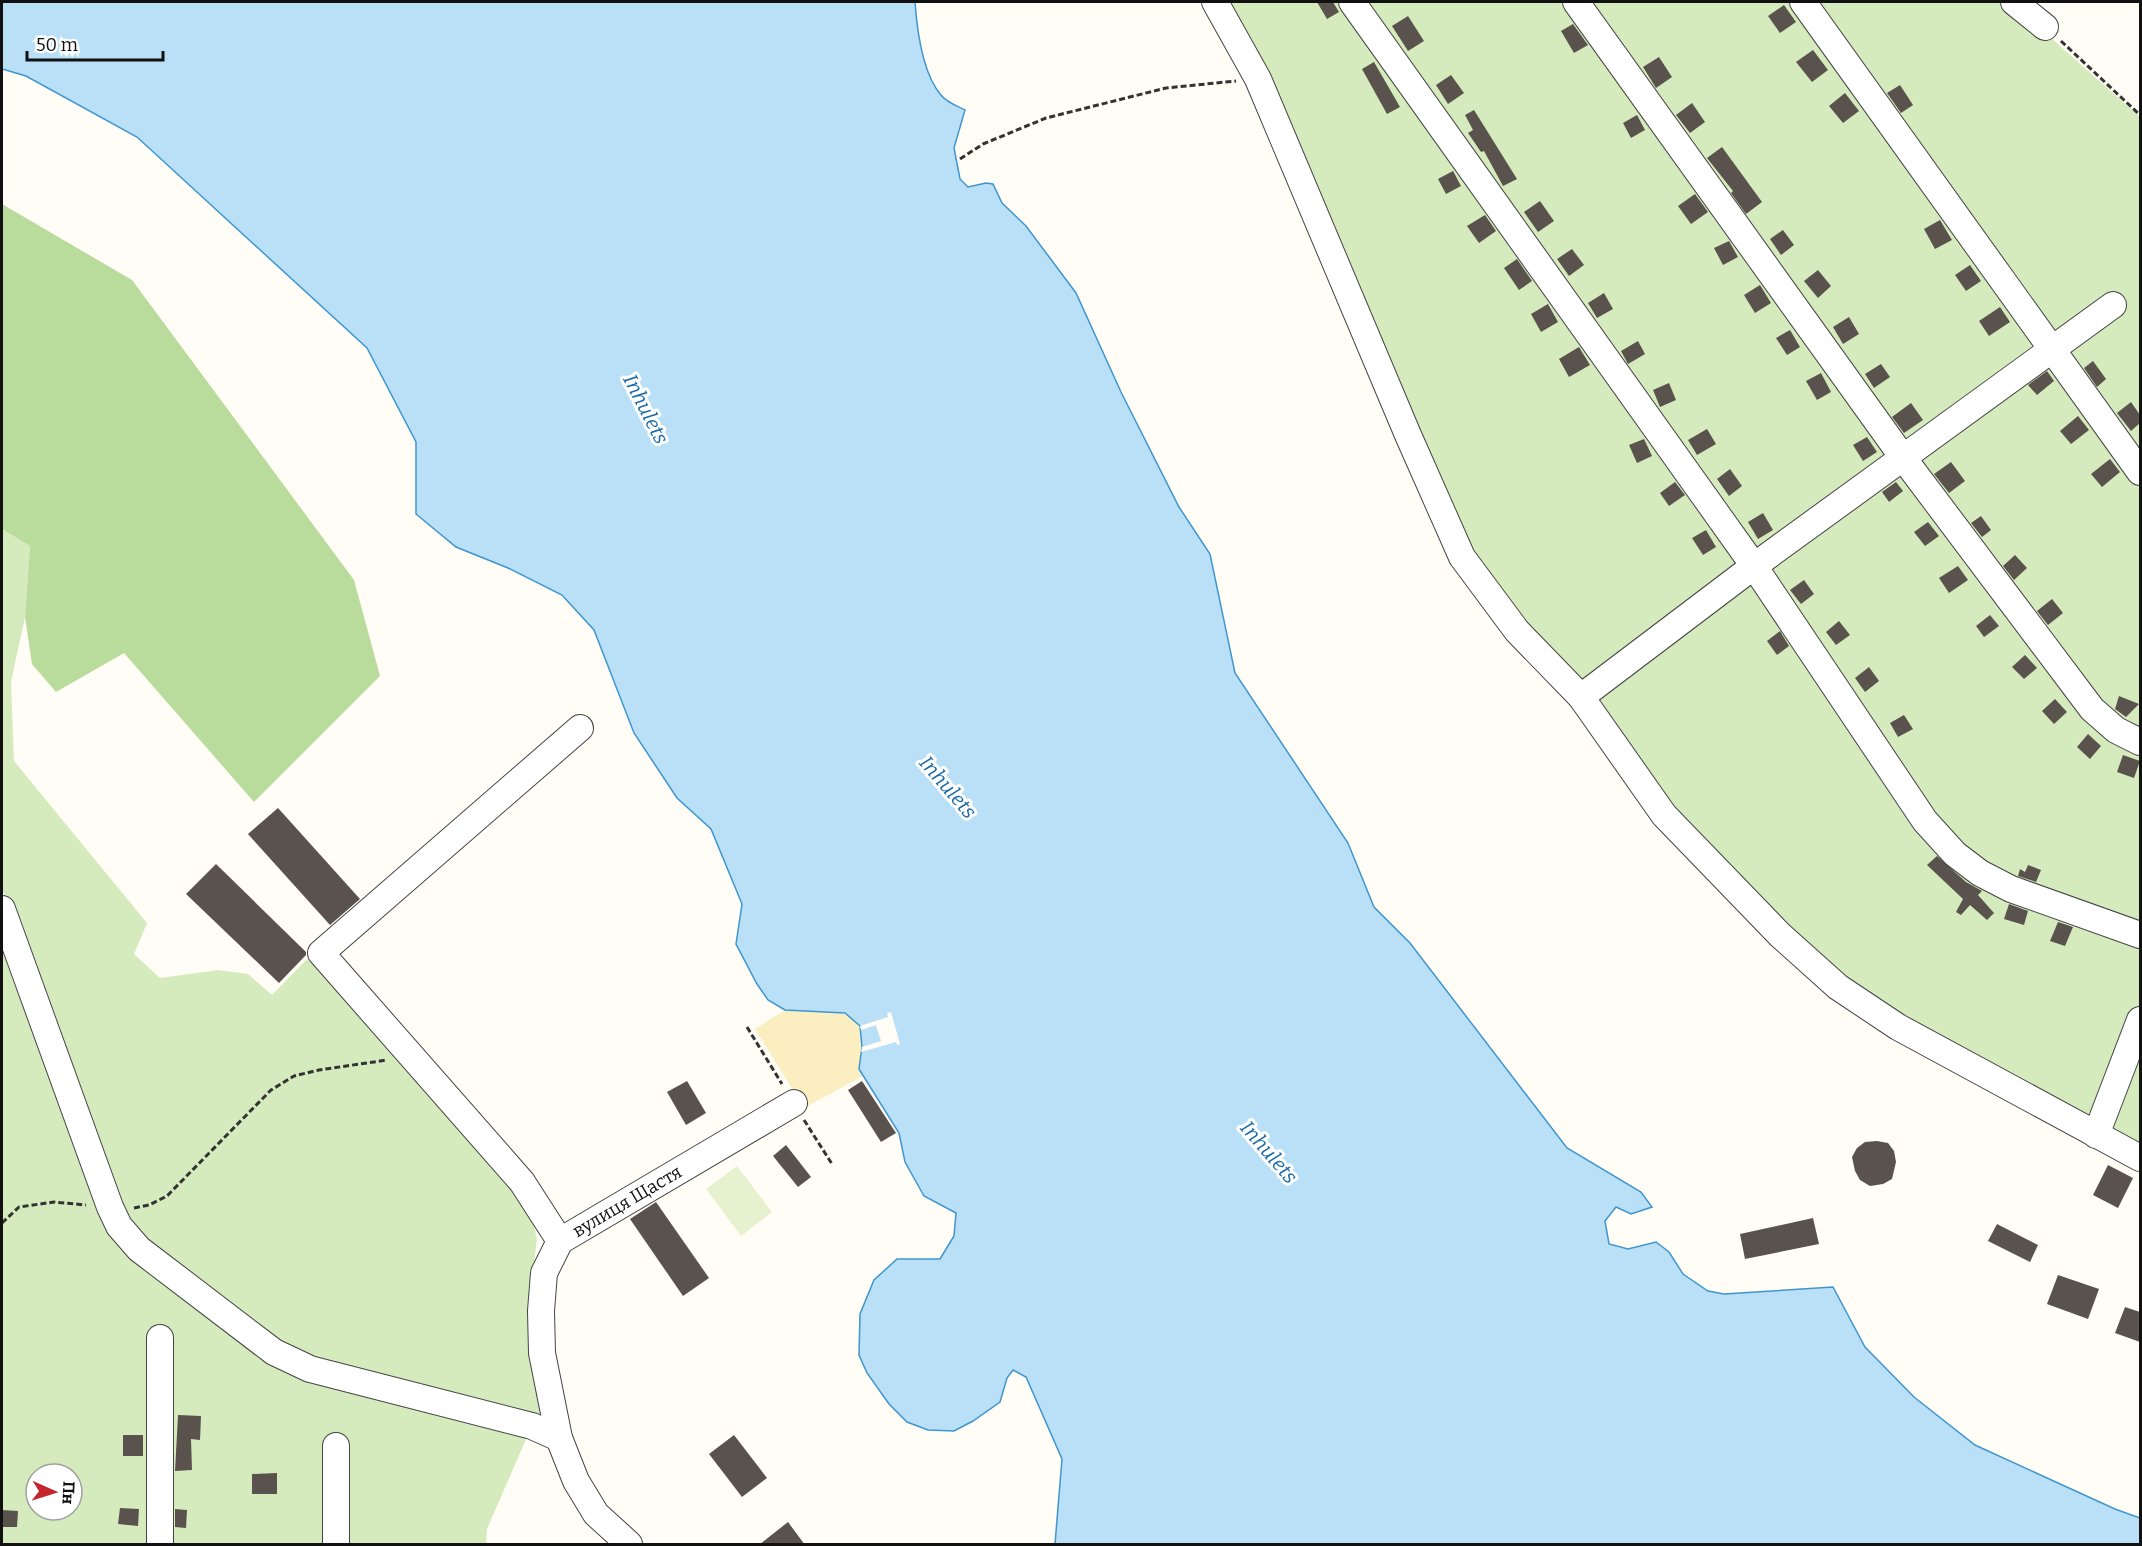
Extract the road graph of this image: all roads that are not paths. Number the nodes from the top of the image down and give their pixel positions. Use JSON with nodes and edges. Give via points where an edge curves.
{"nodes":[{"id":1,"x":1215,"y":2,"type":"edge"},
{"id":2,"x":1352,"y":2,"type":"edge"},
{"id":3,"x":1576,"y":2,"type":"edge"},
{"id":4,"x":1803,"y":2,"type":"edge"},
{"id":5,"x":2014,"y":2,"type":"edge"},
{"id":6,"x":2045,"y":27,"type":"road end"},
{"id":7,"x":2113,"y":305,"type":"dead end"},
{"id":8,"x":2052,"y":350,"type":"junction"},
{"id":9,"x":1904,"y":459,"type":"junction"},
{"id":10,"x":2140,"y":472,"type":"edge"},
{"id":11,"x":1754,"y":566,"type":"junction"},
{"id":12,"x":1581,"y":698,"type":"junction"},
{"id":13,"x":580,"y":728,"type":"dead end"},
{"id":14,"x":2140,"y":742,"type":"edge"},
{"id":15,"x":2,"y":909,"type":"edge"},
{"id":16,"x":2140,"y":935,"type":"edge"},
{"id":17,"x":2140,"y":1020,"type":"edge"},
{"id":18,"x":794,"y":1103,"type":"dead end"},
{"id":19,"x":2096,"y":1135,"type":"junction"},
{"id":20,"x":2140,"y":1158,"type":"edge"},
{"id":21,"x":560,"y":1241,"type":"junction"},
{"id":22,"x":160,"y":1338,"type":"dead end"},
{"id":23,"x":559,"y":1438,"type":"junction"},
{"id":24,"x":336,"y":1446,"type":"dead end"},
{"id":25,"x":160,"y":1545,"type":"edge"},
{"id":26,"x":336,"y":1545,"type":"edge"},
{"id":27,"x":628,"y":1545,"type":"edge"}],
"edges":[{"from":1,"to":12,"type":"street","via":[[1258,79],[1462,557],[1517,631]]},
{"from":2,"to":11,"type":"street"},
{"from":3,"to":9,"type":"street"},
{"from":4,"to":8,"type":"street"},
{"from":5,"to":6,"type":"street"},
{"from":7,"to":8,"type":"street"},
{"from":8,"to":9,"type":"street"},
{"from":8,"to":10,"type":"street"},
{"from":9,"to":11,"type":"street"},
{"from":9,"to":14,"type":"street","via":[[2092,709],[2116,730]]},
{"from":11,"to":12,"type":"street"},
{"from":11,"to":16,"type":"street","via":[[1924,821],[1955,854],[2011,889]]},
{"from":12,"to":19,"type":"street","via":[[1664,815],[1780,935],[1838,987],[1898,1027]]},
{"from":13,"to":21,"type":"street","via":[[321,953],[522,1182]]},
{"from":15,"to":23,"type":"street","via":[[110,1207],[119,1226],[139,1249],[274,1352],[310,1369],[532,1426]]},
{"from":17,"to":19,"type":"street"},
{"from":18,"to":21,"type":"street","name":"вулиця Щастя"},
{"from":19,"to":20,"type":"street"},
{"from":21,"to":23,"type":"street","name":"вулиця Щастя","via":[[544,1273],[541,1311],[542,1353]]},
{"from":22,"to":25,"type":"street"},
{"from":23,"to":27,"type":"street","name":"вулиця Щастя","via":[[576,1481],[596,1514]]},
{"from":24,"to":26,"type":"street"}]}
